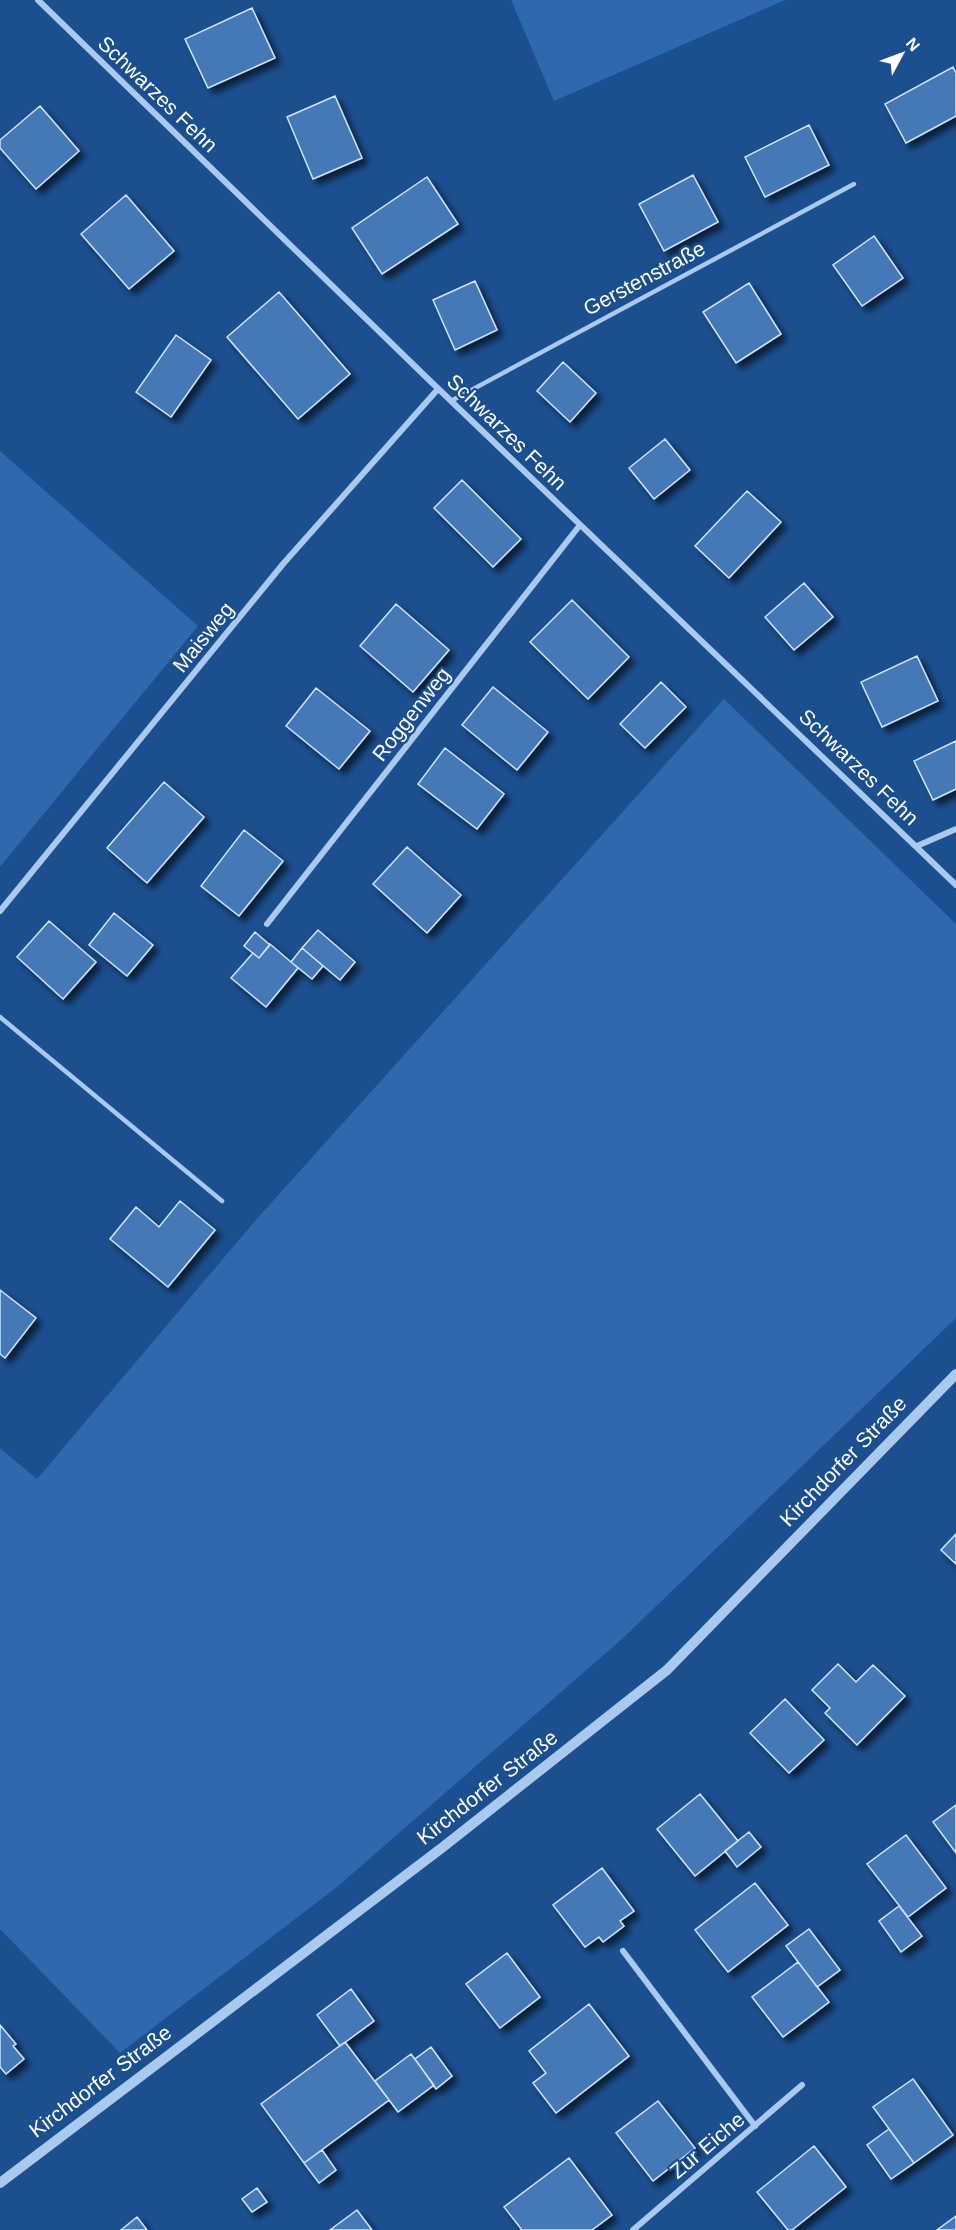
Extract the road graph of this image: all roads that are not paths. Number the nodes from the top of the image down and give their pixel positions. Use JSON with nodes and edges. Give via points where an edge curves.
{"nodes":[{"id":1,"x":38,"y":0,"type":"edge"},
{"id":2,"x":854,"y":184,"type":"dead end"},
{"id":3,"x":438,"y":388,"type":"junction"},
{"id":4,"x":451,"y":401,"type":"junction"},
{"id":5,"x":580,"y":525,"type":"junction"},
{"id":6,"x":956,"y":829,"type":"edge"},
{"id":7,"x":917,"y":846,"type":"junction"},
{"id":8,"x":956,"y":885,"type":"edge"},
{"id":9,"x":0,"y":911,"type":"edge"},
{"id":10,"x":267,"y":924,"type":"dead end"},
{"id":11,"x":0,"y":1017,"type":"edge"},
{"id":12,"x":222,"y":1201,"type":"dead end"},
{"id":13,"x":956,"y":1374,"type":"edge"},
{"id":14,"x":622,"y":1951,"type":"dead end"},
{"id":15,"x":802,"y":2085,"type":"dead end"},
{"id":16,"x":755,"y":2126,"type":"junction"},
{"id":17,"x":0,"y":2182,"type":"edge"},
{"id":18,"x":633,"y":2230,"type":"edge"}],
"edges":[{"from":1,"to":3,"type":"street","name":"Schwarzes Fehn"},
{"from":2,"to":4,"type":"lane","name":"Gerstenstraße"},
{"from":3,"to":4,"type":"street","name":"Schwarzes Fehn"},
{"from":3,"to":9,"type":"street","name":"Maisweg","via":[[283,564]]},
{"from":4,"to":5,"type":"street","name":"Schwarzes Fehn"},
{"from":5,"to":7,"type":"street","name":"Schwarzes Fehn"},
{"from":5,"to":10,"type":"street","name":"Roggenweg"},
{"from":6,"to":7,"type":"street"},
{"from":7,"to":8,"type":"street","name":"Schwarzes Fehn"},
{"from":11,"to":12,"type":"lane"},
{"from":13,"to":17,"type":"street","name":"Kirchdorfer Straße","via":[[667,1670],[443,1847]]},
{"from":14,"to":16,"type":"street"},
{"from":15,"to":16,"type":"street","name":"Zur Eiche"},
{"from":16,"to":18,"type":"street","name":"Zur Eiche"}]}
